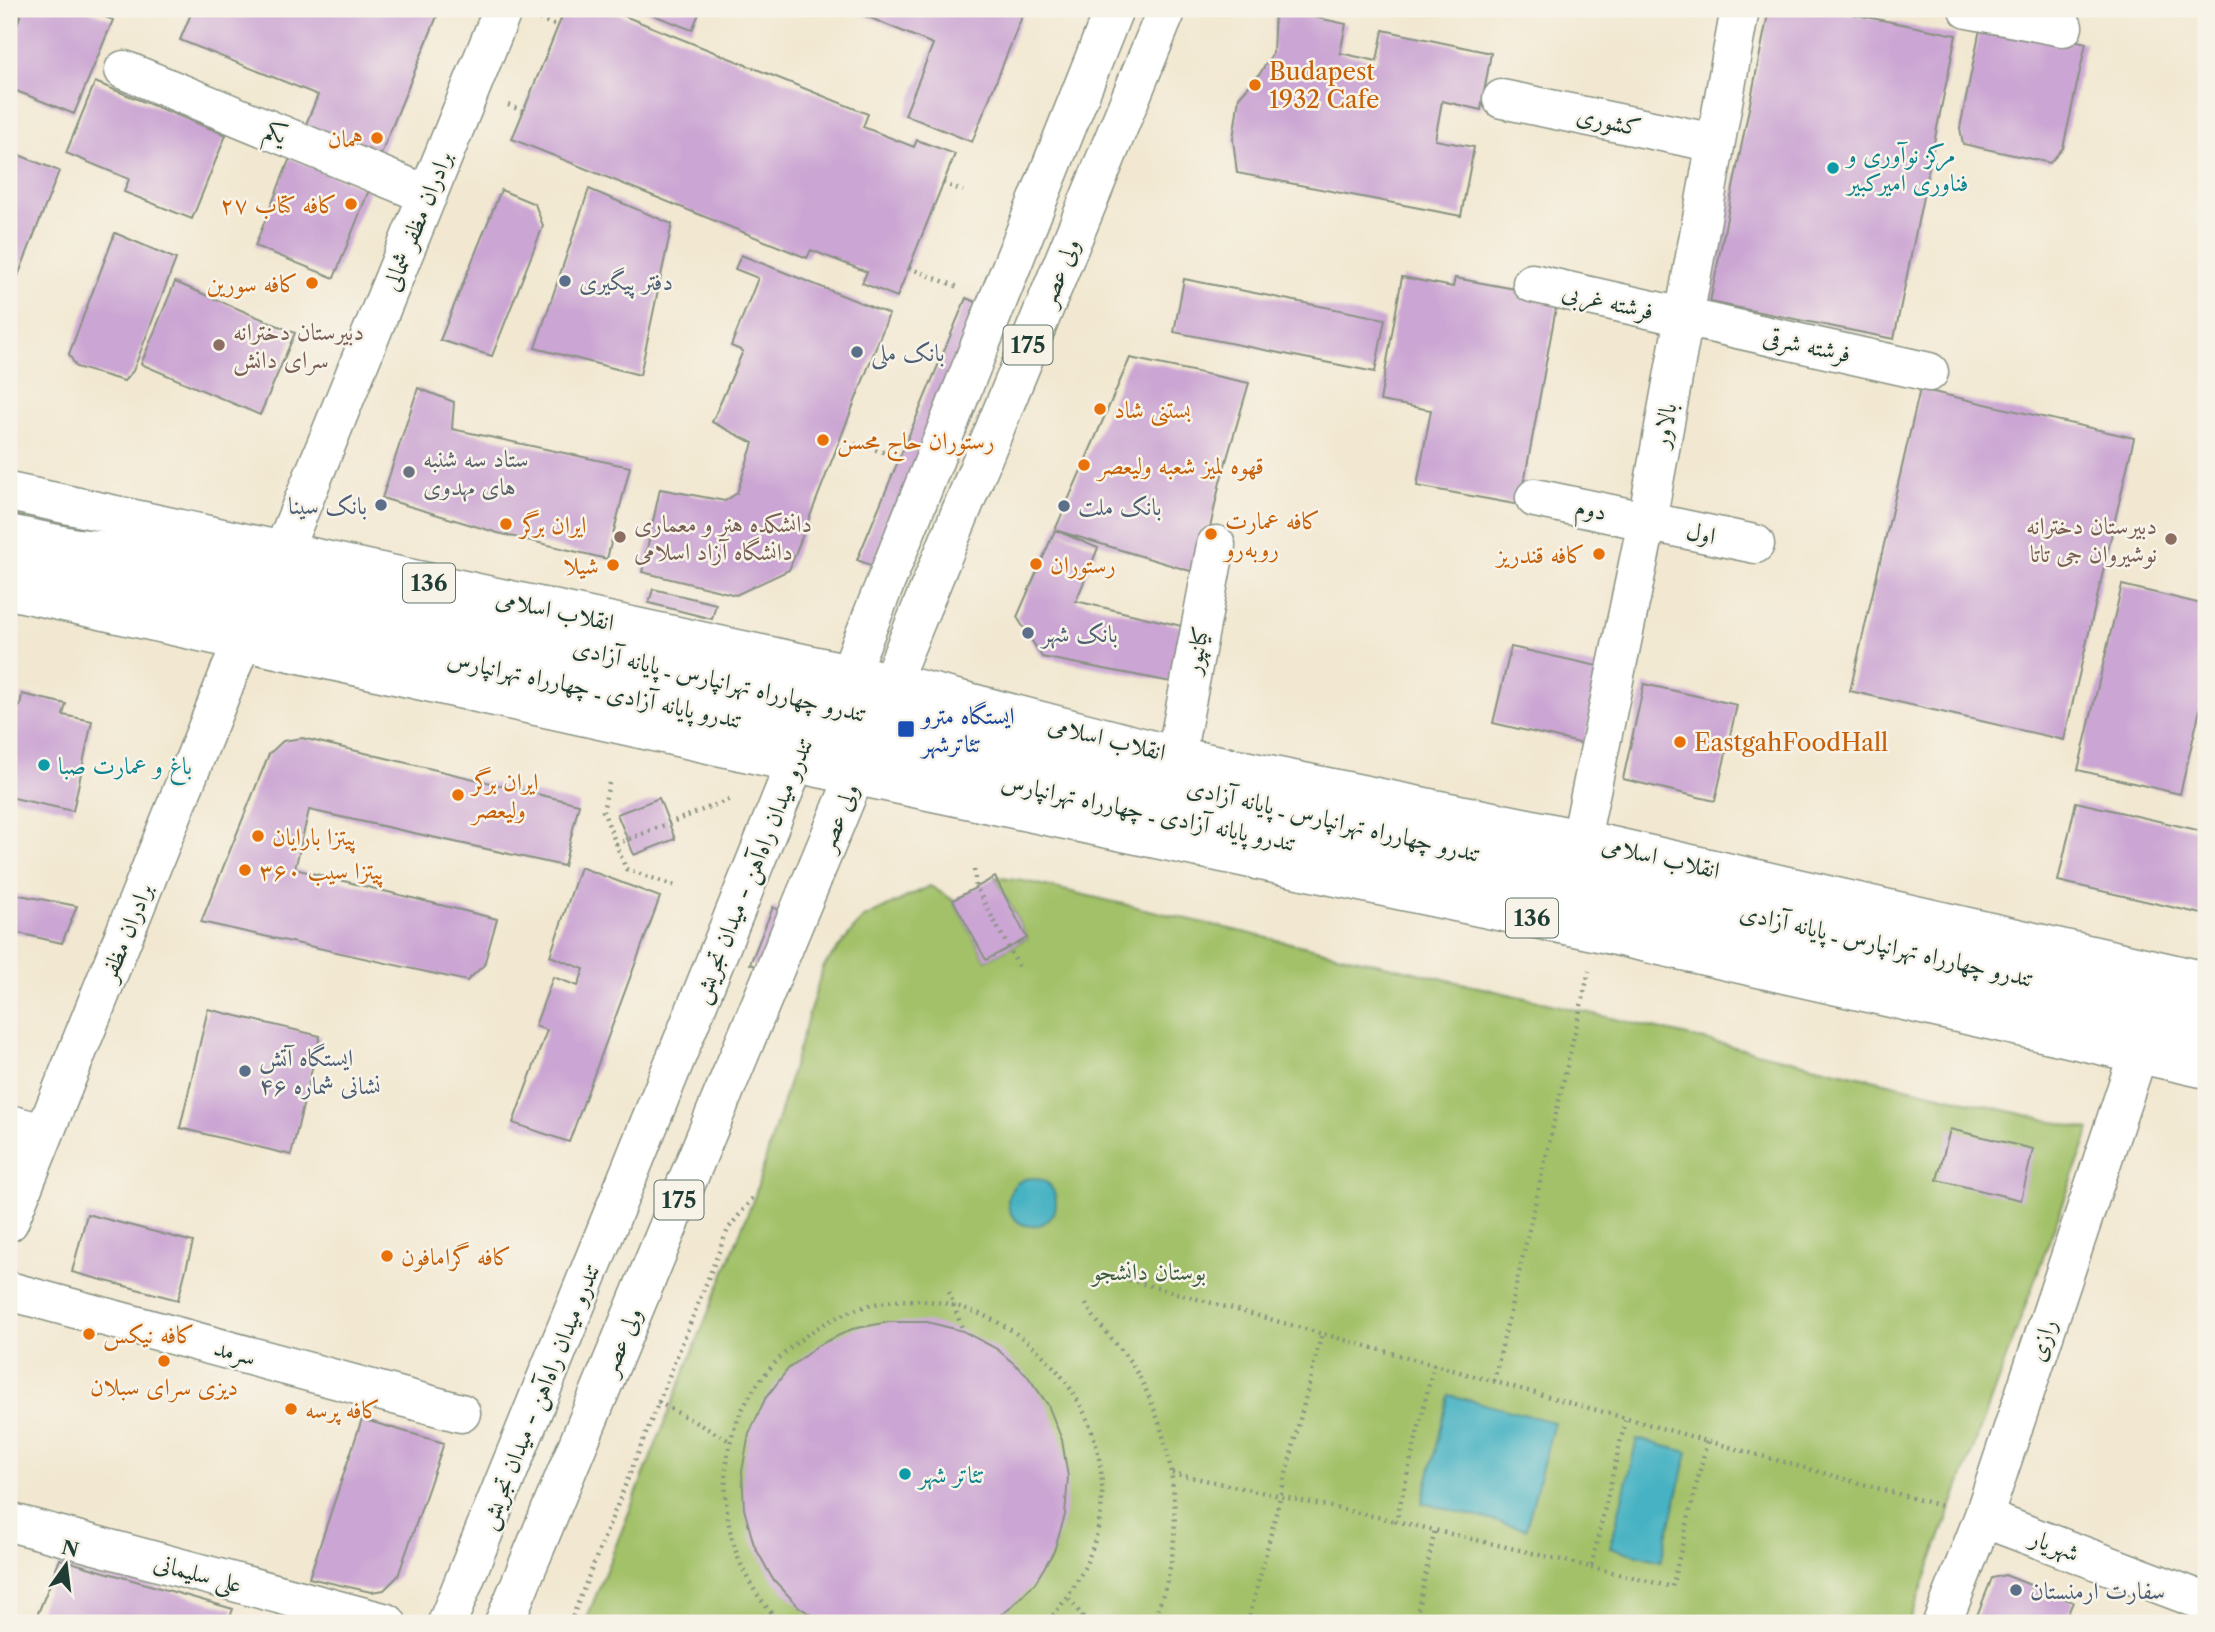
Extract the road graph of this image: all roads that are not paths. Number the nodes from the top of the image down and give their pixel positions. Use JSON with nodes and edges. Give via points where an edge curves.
{"nodes":[{"id":1,"x":503,"y":9,"type":"edge"},
{"id":2,"x":1114,"y":9,"type":"edge"},
{"id":3,"x":1167,"y":9,"type":"edge"},
{"id":4,"x":1740,"y":9,"type":"edge"},
{"id":5,"x":1968,"y":9,"type":"edge"},
{"id":6,"x":2063,"y":27,"type":"dead end"},
{"id":7,"x":124,"y":70,"type":"dead end"},
{"id":8,"x":1503,"y":99,"type":"dead end"},
{"id":9,"x":1715,"y":143,"type":"junction"},
{"id":10,"x":428,"y":195,"type":"junction"},
{"id":11,"x":1532,"y":283,"type":"dead end"},
{"id":12,"x":1684,"y":318,"type":"junction"},
{"id":13,"x":1929,"y":372,"type":"dead end"},
{"id":14,"x":9,"y":492,"type":"edge"},
{"id":15,"x":1535,"y":498,"type":"dead end"},
{"id":16,"x":1647,"y":521,"type":"junction"},
{"id":17,"x":9,"y":534,"type":"edge"},
{"id":18,"x":1755,"y":544,"type":"dead end"},
{"id":19,"x":1216,"y":545,"type":"dead end"},
{"id":20,"x":283,"y":551,"type":"junction"},
{"id":21,"x":9,"y":560,"type":"edge"},
{"id":22,"x":9,"y":590,"type":"edge"},
{"id":23,"x":243,"y":641,"type":"junction"},
{"id":24,"x":849,"y":674,"type":"junction"},
{"id":25,"x":872,"y":731,"type":"junction"},
{"id":26,"x":807,"y":734,"type":"junction"},
{"id":27,"x":1176,"y":756,"type":"junction"},
{"id":28,"x":1581,"y":839,"type":"junction"},
{"id":29,"x":2206,"y":981,"type":"edge"},
{"id":30,"x":2206,"y":1017,"type":"edge"},
{"id":31,"x":2206,"y":1046,"type":"edge"},
{"id":32,"x":2137,"y":1054,"type":"junction"},
{"id":33,"x":2206,"y":1069,"type":"edge"},
{"id":34,"x":27,"y":1129,"type":"edge"},
{"id":35,"x":9,"y":1222,"type":"edge"},
{"id":36,"x":9,"y":1291,"type":"edge"},
{"id":37,"x":461,"y":1413,"type":"dead end"},
{"id":38,"x":1983,"y":1518,"type":"junction"},
{"id":39,"x":9,"y":1522,"type":"edge"},
{"id":40,"x":2206,"y":1602,"type":"edge"},
{"id":41,"x":387,"y":1623,"type":"edge"},
{"id":42,"x":447,"y":1623,"type":"edge"},
{"id":43,"x":503,"y":1623,"type":"edge"},
{"id":44,"x":1942,"y":1623,"type":"edge"}],
"edges":[{"from":1,"to":10,"type":"main road","name":"برادران مظفر شمالی"},
{"from":2,"to":24,"type":"main road","name":"تندرو میدان راه‌آهن - میدان تجریش"},
{"from":3,"to":25,"type":"main road","name":"ولی عصر","number":"175"},
{"from":4,"to":9,"type":"main road","name":"بالاور"},
{"from":5,"to":6,"type":"main road"},
{"from":7,"to":10,"type":"main road","name":"یکم"},
{"from":8,"to":9,"type":"main road","name":"کشوری"},
{"from":9,"to":12,"type":"main road","name":"بالاور"},
{"from":10,"to":20,"type":"main road","name":"برادران مظفر شمالی"},
{"from":11,"to":12,"type":"main road","name":"فرشته غربی"},
{"from":12,"to":13,"type":"main road","name":"فرشته شرقی"},
{"from":12,"to":16,"type":"main road","name":"بالاور"},
{"from":14,"to":20,"type":"main road","name":"انقلاب اسلامی","number":"136"},
{"from":15,"to":16,"type":"main road","name":"دوم"},
{"from":16,"to":18,"type":"main road","name":"اول"},
{"from":16,"to":28,"type":"main road","name":"بالاور"},
{"from":17,"to":26,"type":"main road","name":"تندرو چهارراه تهرانپارس ـ پایانه آزادی","via":[[77,548],[161,556]]},
{"from":19,"to":27,"type":"main road","name":"کیانپور"},
{"from":20,"to":24,"type":"main road","name":"انقلاب اسلامی","number":"136"},
{"from":21,"to":26,"type":"main road","name":"تندرو پایانه آزادی ـ چهارراه تهرانپارس"},
{"from":22,"to":23,"type":"main road","name":"انقلاب اسلامی","number":"136"},
{"from":23,"to":26,"type":"main road","name":"انقلاب اسلامی","number":"136"},
{"from":23,"to":34,"type":"main road","name":"برادران مظفر"},
{"from":24,"to":25,"type":"main road","name":"انقلاب اسلامی","number":"136"},
{"from":24,"to":26,"type":"main road","name":"تندرو میدان راه‌آهن - میدان تجریش"},
{"from":25,"to":26,"type":"main road","name":"انقلاب اسلامی","number":"136"},
{"from":25,"to":26,"type":"main road","name":"تندرو چهارراه تهرانپارس ـ پایانه آزادی"},
{"from":25,"to":27,"type":"main road","name":"انقلاب اسلامی","number":"136"},
{"from":25,"to":30,"type":"main road","name":"تندرو چهارراه تهرانپارس ـ پایانه آزادی"},
{"from":25,"to":31,"type":"main road","name":"تندرو پایانه آزادی ـ چهارراه تهرانپارس"},
{"from":25,"to":32,"type":"main road","name":"انقلاب اسلامی","number":"136","via":[[1598,932]]},
{"from":25,"to":43,"type":"main road","name":"ولی عصر","number":"175"},
{"from":26,"to":42,"type":"main road","name":"تندرو میدان راه‌آهن - میدان تجریش"},
{"from":27,"to":28,"type":"main road","name":"انقلاب اسلامی","number":"136"},
{"from":28,"to":29,"type":"main road","name":"انقلاب اسلامی","number":"136"},
{"from":32,"to":33,"type":"main road","name":"انقلاب اسلامی","number":"136"},
{"from":32,"to":38,"type":"main road","name":"رازی"},
{"from":34,"to":35,"type":"main road","name":"برادران مظفر"},
{"from":36,"to":37,"type":"main road","name":"سرمد"},
{"from":38,"to":40,"type":"main road","name":"شهریار"},
{"from":38,"to":44,"type":"main road","name":"رازی"},
{"from":39,"to":41,"type":"main road","name":"علی سلیمانی"}]}
